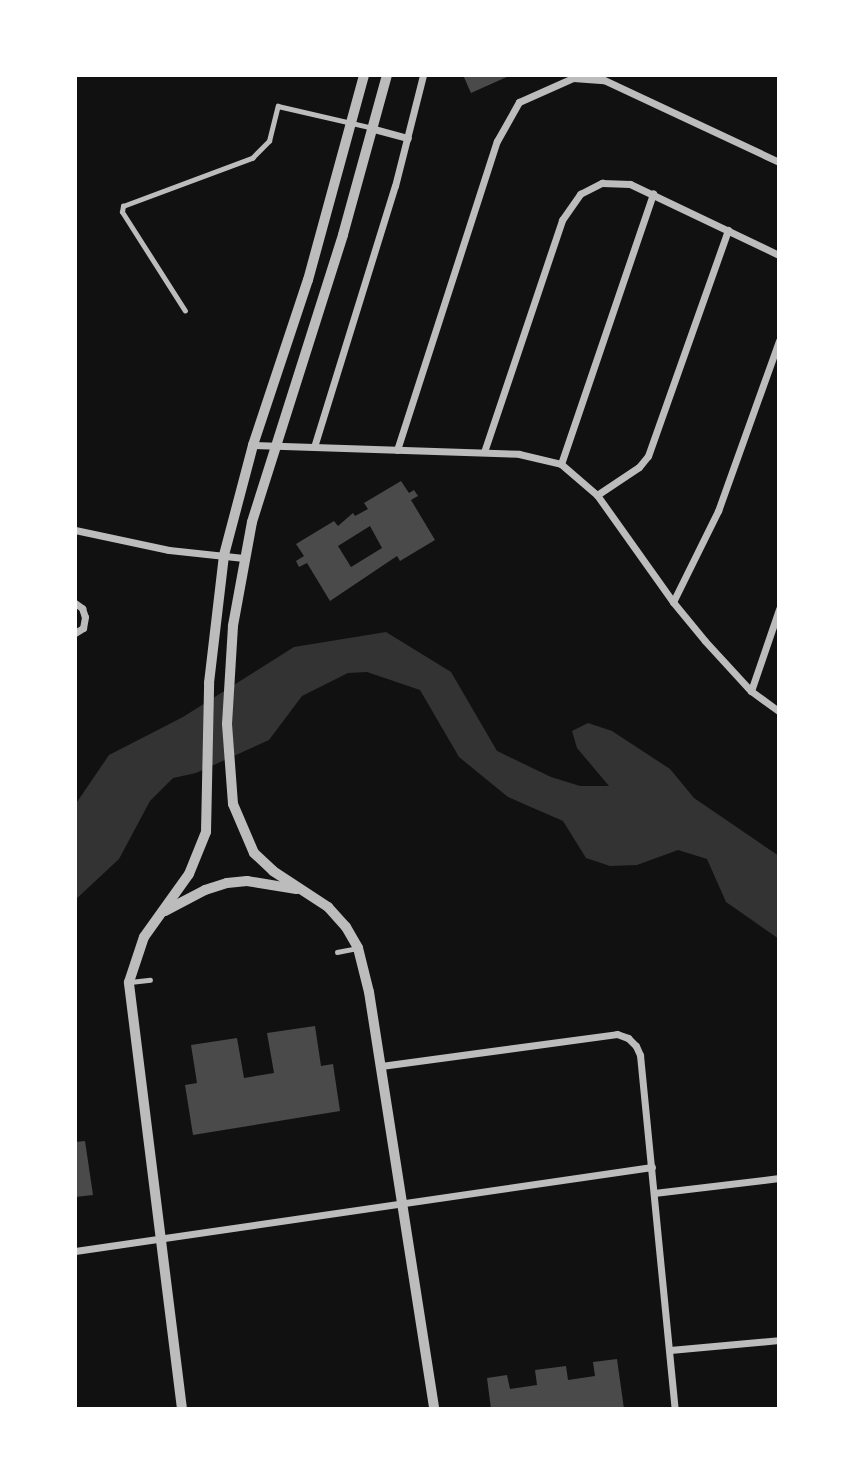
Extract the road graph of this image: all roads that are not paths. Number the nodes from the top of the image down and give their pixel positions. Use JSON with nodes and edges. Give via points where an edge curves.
{"nodes":[{"id":1,"x":364,"y":75,"type":"edge"},
{"id":2,"x":387,"y":75,"type":"edge"},
{"id":3,"x":423,"y":75,"type":"edge"},
{"id":4,"x":352,"y":123,"type":"junction"},
{"id":5,"x":374,"y":128,"type":"junction"},
{"id":6,"x":408,"y":138,"type":"junction"},
{"id":7,"x":779,"y":162,"type":"edge"},
{"id":8,"x":653,"y":193,"type":"junction"},
{"id":9,"x":728,"y":230,"type":"junction"},
{"id":10,"x":779,"y":255,"type":"edge"},
{"id":11,"x":185,"y":312,"type":"dead end"},
{"id":12,"x":779,"y":341,"type":"edge"},
{"id":13,"x":253,"y":445,"type":"junction"},
{"id":14,"x":314,"y":447,"type":"junction"},
{"id":15,"x":274,"y":448,"type":"junction"},
{"id":16,"x":397,"y":450,"type":"junction"},
{"id":17,"x":484,"y":452,"type":"junction"},
{"id":18,"x":561,"y":464,"type":"junction"},
{"id":19,"x":597,"y":495,"type":"junction"},
{"id":20,"x":75,"y":530,"type":"edge"},
{"id":21,"x":224,"y":555,"type":"junction"},
{"id":22,"x":244,"y":558,"type":"junction"},
{"id":23,"x":673,"y":602,"type":"junction"},
{"id":24,"x":75,"y":603,"type":"edge"},
{"id":25,"x":779,"y":608,"type":"edge"},
{"id":26,"x":75,"y":633,"type":"edge"},
{"id":27,"x":751,"y":691,"type":"junction"},
{"id":28,"x":779,"y":710,"type":"edge"},
{"id":29,"x":300,"y":890,"type":"junction"},
{"id":30,"x":163,"y":912,"type":"junction"},
{"id":31,"x":358,"y":948,"type":"junction"},
{"id":32,"x":337,"y":952,"type":"dead end"},
{"id":33,"x":150,"y":980,"type":"dead end"},
{"id":34,"x":129,"y":982,"type":"junction"},
{"id":35,"x":381,"y":1066,"type":"junction"},
{"id":36,"x":652,"y":1167,"type":"junction"},
{"id":37,"x":779,"y":1178,"type":"edge"},
{"id":38,"x":654,"y":1194,"type":"junction"},
{"id":39,"x":402,"y":1204,"type":"junction"},
{"id":40,"x":160,"y":1239,"type":"junction"},
{"id":41,"x":75,"y":1251,"type":"edge"},
{"id":42,"x":779,"y":1340,"type":"edge"},
{"id":43,"x":670,"y":1350,"type":"junction"},
{"id":44,"x":182,"y":1409,"type":"edge"},
{"id":45,"x":434,"y":1409,"type":"edge"},
{"id":46,"x":675,"y":1409,"type":"edge"}],
"edges":[{"from":1,"to":4,"type":"street"},
{"from":2,"to":5,"type":"street"},
{"from":3,"to":6,"type":"street"},
{"from":4,"to":5,"type":"lane"},
{"from":4,"to":11,"type":"lane","via":[[278,106],[269,141],[252,158],[123,206],[122,212]]},
{"from":4,"to":13,"type":"street","via":[[308,280]]},
{"from":5,"to":6,"type":"street"},
{"from":5,"to":15,"type":"street"},
{"from":6,"to":14,"type":"street"},
{"from":7,"to":16,"type":"street","via":[[604,79],[563,80],[519,102],[497,141]]},
{"from":8,"to":9,"type":"street"},
{"from":8,"to":17,"type":"street","via":[[630,184],[602,183],[570,205]]},
{"from":8,"to":18,"type":"street"},
{"from":9,"to":10,"type":"street"},
{"from":9,"to":19,"type":"street","via":[[649,456]]},
{"from":12,"to":23,"type":"street","via":[[718,511]]},
{"from":13,"to":15,"type":"street"},
{"from":13,"to":21,"type":"street"},
{"from":14,"to":15,"type":"street"},
{"from":14,"to":16,"type":"street"},
{"from":15,"to":22,"type":"street"},
{"from":16,"to":17,"type":"street"},
{"from":17,"to":18,"type":"street","via":[[529,455]]},
{"from":18,"to":19,"type":"street"},
{"from":19,"to":23,"type":"street"},
{"from":20,"to":21,"type":"street","via":[[169,550]]},
{"from":21,"to":22,"type":"street"},
{"from":21,"to":30,"type":"street","via":[[209,684],[208,811],[199,853]]},
{"from":22,"to":29,"type":"street","via":[[228,683],[229,786],[239,823],[254,853]]},
{"from":23,"to":27,"type":"street"},
{"from":24,"to":26,"type":"street","via":[[85,618],[83,628]]},
{"from":25,"to":27,"type":"street"},
{"from":27,"to":28,"type":"street"},
{"from":29,"to":30,"type":"street","via":[[247,881],[227,883]]},
{"from":29,"to":31,"type":"street","via":[[328,907]]},
{"from":30,"to":34,"type":"street","via":[[145,937]]},
{"from":31,"to":32,"type":"lane"},
{"from":31,"to":35,"type":"street"},
{"from":33,"to":34,"type":"lane"},
{"from":34,"to":40,"type":"street"},
{"from":35,"to":36,"type":"street","via":[[617,1034],[628,1038],[640,1055]]},
{"from":35,"to":39,"type":"street"},
{"from":36,"to":38,"type":"street"},
{"from":36,"to":39,"type":"street"},
{"from":37,"to":38,"type":"street"},
{"from":38,"to":43,"type":"street"},
{"from":39,"to":40,"type":"street"},
{"from":39,"to":45,"type":"street"},
{"from":40,"to":41,"type":"street"},
{"from":40,"to":44,"type":"street"},
{"from":42,"to":43,"type":"street"},
{"from":43,"to":46,"type":"street"}]}
